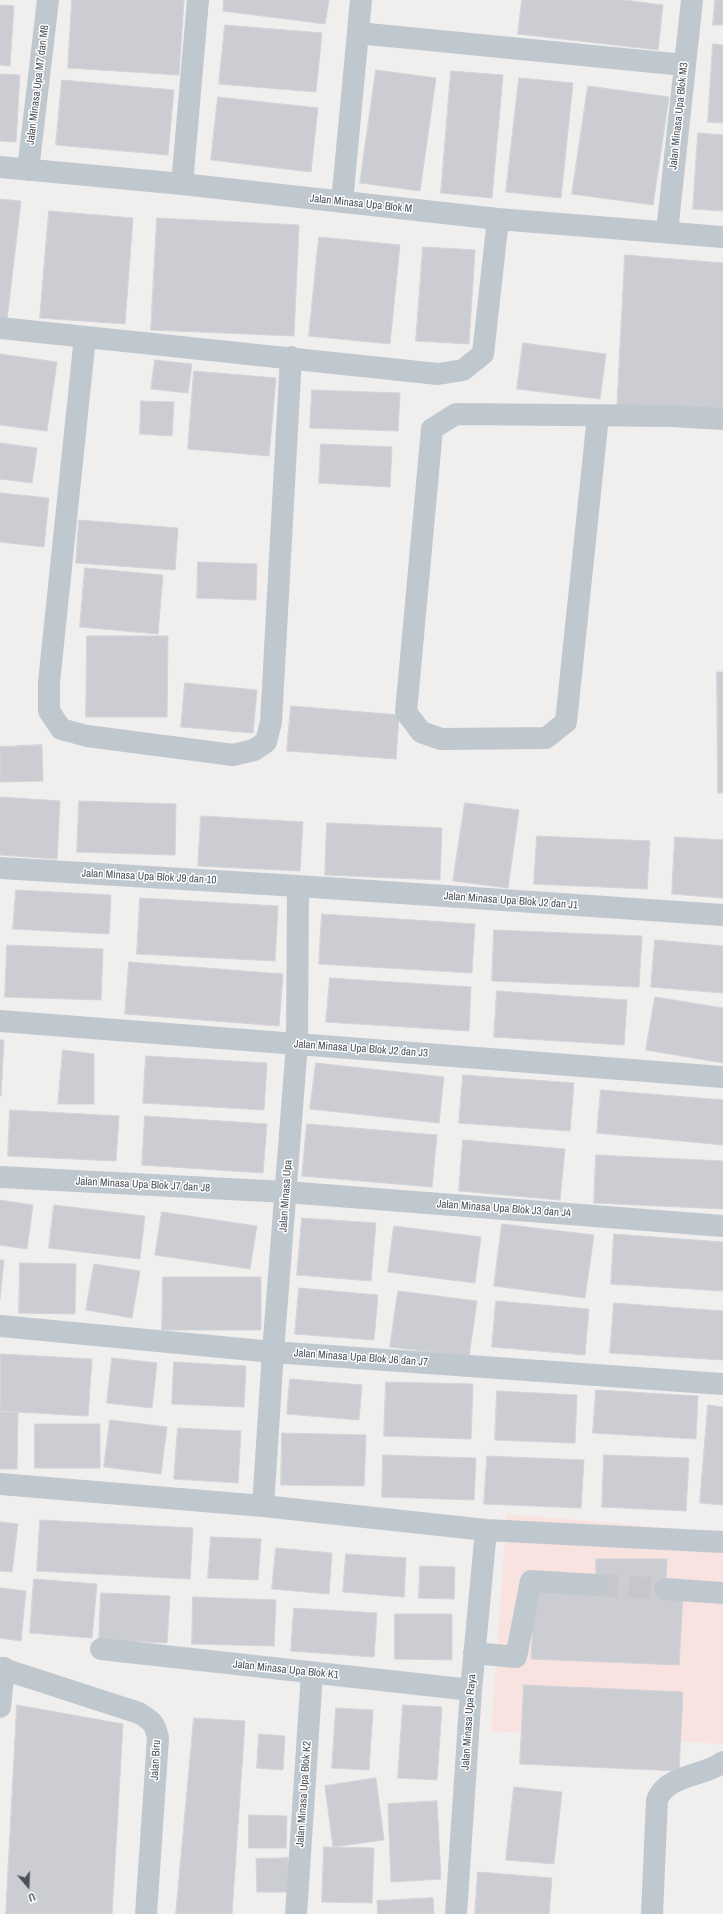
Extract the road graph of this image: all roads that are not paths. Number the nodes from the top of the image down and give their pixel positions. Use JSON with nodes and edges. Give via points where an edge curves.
{"nodes":[{"id":1,"x":48,"y":0,"type":"edge"},
{"id":2,"x":198,"y":0,"type":"edge"},
{"id":3,"x":361,"y":0,"type":"edge"},
{"id":4,"x":692,"y":0,"type":"edge"},
{"id":5,"x":358,"y":33,"type":"junction"},
{"id":6,"x":684,"y":65,"type":"junction"},
{"id":7,"x":0,"y":168,"type":"edge"},
{"id":8,"x":28,"y":170,"type":"junction"},
{"id":9,"x":182,"y":184,"type":"junction"},
{"id":10,"x":342,"y":202,"type":"junction"},
{"id":11,"x":498,"y":219,"type":"junction"},
{"id":12,"x":667,"y":232,"type":"junction"},
{"id":13,"x":723,"y":237,"type":"edge"},
{"id":14,"x":0,"y":328,"type":"edge"},
{"id":15,"x":85,"y":337,"type":"junction"},
{"id":16,"x":291,"y":357,"type":"junction"},
{"id":17,"x":598,"y":416,"type":"junction"},
{"id":18,"x":723,"y":419,"type":"edge"},
{"id":19,"x":0,"y":868,"type":"edge"},
{"id":20,"x":298,"y":886,"type":"junction"},
{"id":21,"x":723,"y":915,"type":"edge"},
{"id":22,"x":0,"y":1020,"type":"edge"},
{"id":23,"x":297,"y":1044,"type":"junction"},
{"id":24,"x":723,"y":1077,"type":"edge"},
{"id":25,"x":0,"y":1178,"type":"edge"},
{"id":26,"x":286,"y":1192,"type":"junction"},
{"id":27,"x":723,"y":1226,"type":"edge"},
{"id":28,"x":0,"y":1326,"type":"edge"},
{"id":29,"x":273,"y":1352,"type":"junction"},
{"id":30,"x":723,"y":1384,"type":"edge"},
{"id":31,"x":0,"y":1484,"type":"edge"},
{"id":32,"x":263,"y":1506,"type":"junction"},
{"id":33,"x":486,"y":1530,"type":"junction"},
{"id":34,"x":723,"y":1542,"type":"edge"},
{"id":35,"x":596,"y":1585,"type":"tunnel mouth"},
{"id":36,"x":666,"y":1589,"type":"tunnel mouth"},
{"id":37,"x":723,"y":1593,"type":"edge"},
{"id":38,"x":101,"y":1649,"type":"dead end"},
{"id":39,"x":474,"y":1653,"type":"junction"},
{"id":40,"x":2,"y":1668,"type":"edge"},
{"id":41,"x":312,"y":1674,"type":"junction"},
{"id":42,"x":471,"y":1690,"type":"junction"},
{"id":43,"x":0,"y":1707,"type":"edge"},
{"id":44,"x":723,"y":1762,"type":"edge"},
{"id":45,"x":146,"y":1914,"type":"edge"},
{"id":46,"x":296,"y":1914,"type":"edge"},
{"id":47,"x":456,"y":1914,"type":"edge"},
{"id":48,"x":652,"y":1914,"type":"edge"}],
"edges":[{"from":1,"to":8,"type":"street","name":"Jalan Minasa Upa M7 dan M8"},
{"from":2,"to":9,"type":"street"},
{"from":3,"to":5,"type":"street"},
{"from":4,"to":6,"type":"street","name":"Jalan Minasa Upa Blok M3"},
{"from":5,"to":6,"type":"street"},
{"from":5,"to":10,"type":"street"},
{"from":6,"to":12,"type":"street","name":"Jalan Minasa Upa Blok M3"},
{"from":7,"to":8,"type":"street","name":"Jalan Minasa Upa Blok M"},
{"from":8,"to":9,"type":"street","name":"Jalan Minasa Upa Blok M"},
{"from":9,"to":10,"type":"street","name":"Jalan Minasa Upa Blok M"},
{"from":10,"to":11,"type":"street","name":"Jalan Minasa Upa Blok M"},
{"from":11,"to":12,"type":"street","name":"Jalan Minasa Upa Blok M"},
{"from":11,"to":16,"type":"street","via":[[483,354],[463,370],[438,374]]},
{"from":12,"to":13,"type":"street","name":"Jalan Minasa Upa Blok M"},
{"from":14,"to":15,"type":"street"},
{"from":15,"to":16,"type":"street"},
{"from":15,"to":16,"type":"street","via":[[49,682],[49,711],[61,730],[87,736],[233,755],[254,750],[266,742],[271,722]]},
{"from":17,"to":17,"type":"street","via":[[456,414],[432,429],[406,712],[421,732],[441,739],[546,738],[566,722]]},
{"from":17,"to":18,"type":"street"},
{"from":19,"to":20,"type":"street","name":"Jalan Minasa Upa Blok J9 dan 10"},
{"from":20,"to":21,"type":"street","name":"Jalan Minasa Upa Blok J2 dan J1"},
{"from":20,"to":23,"type":"street","name":"Jalan Minasa Upa"},
{"from":22,"to":23,"type":"street","name":"Jalan Minasa Upa Blok J2 dan J3"},
{"from":23,"to":24,"type":"street","name":"Jalan Minasa Upa Blok J2 dan J3"},
{"from":23,"to":26,"type":"street","name":"Jalan Minasa Upa"},
{"from":25,"to":26,"type":"street","name":"Jalan Minasa Upa Blok J7 dan J8"},
{"from":26,"to":27,"type":"street","name":"Jalan Minasa Upa Blok J3 dan J4"},
{"from":26,"to":29,"type":"street","name":"Jalan Minasa Upa"},
{"from":28,"to":29,"type":"street","name":"Jalan Minasa Upa Blok J6 dan J7"},
{"from":29,"to":30,"type":"street","name":"Jalan Minasa Upa Blok J6 dan J7"},
{"from":29,"to":32,"type":"street","name":"Jalan Minasa Upa"},
{"from":31,"to":32,"type":"street"},
{"from":32,"to":33,"type":"street"},
{"from":33,"to":34,"type":"street"},
{"from":33,"to":39,"type":"street","name":"Jalan Minasa Upa Raya"},
{"from":35,"to":39,"type":"street","via":[[531,1581],[516,1658]]},
{"from":36,"to":37,"type":"street"},
{"from":38,"to":41,"type":"street","name":"Jalan Minasa Upa Blok K1"},
{"from":39,"to":42,"type":"street","name":"Jalan Minasa Upa Raya"},
{"from":40,"to":43,"type":"street"},
{"from":40,"to":45,"type":"street","name":"Jalan Biru","via":[[139,1713],[155,1725],[158,1738]]},
{"from":41,"to":42,"type":"street","name":"Jalan Minasa Upa Blok K1"},
{"from":41,"to":46,"type":"street","name":"Jalan Minasa Upa Blok K2"},
{"from":42,"to":47,"type":"street","name":"Jalan Minasa Upa Raya"},
{"from":44,"to":48,"type":"street","via":[[716,1768],[675,1781],[663,1788],[660,1793]]}]}
